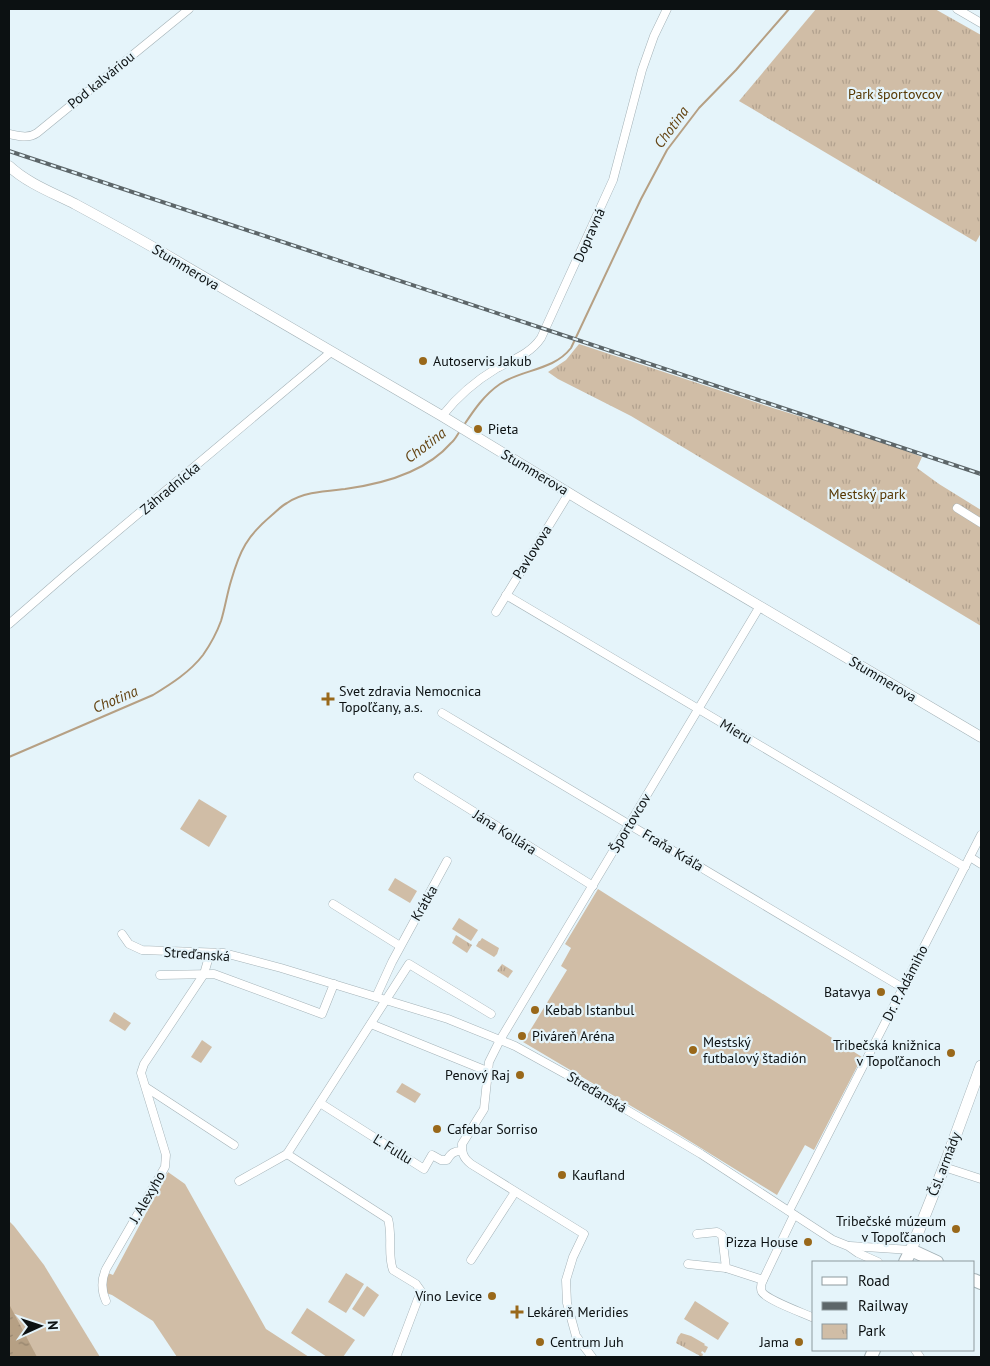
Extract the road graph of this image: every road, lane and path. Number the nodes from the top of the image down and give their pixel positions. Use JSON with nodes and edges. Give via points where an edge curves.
{"nodes":[{"id":1,"x":188,"y":9,"type":"edge"},
{"id":2,"x":667,"y":9,"type":"edge"},
{"id":3,"x":956,"y":9,"type":"edge"},
{"id":4,"x":981,"y":23,"type":"edge"},
{"id":5,"x":9,"y":134,"type":"edge"},
{"id":6,"x":9,"y":166,"type":"edge"},
{"id":7,"x":331,"y":352,"type":"junction"},
{"id":8,"x":442,"y":416,"type":"junction"},
{"id":9,"x":569,"y":493,"type":"junction"},
{"id":10,"x":958,"y":508,"type":"dead end"},
{"id":11,"x":981,"y":523,"type":"edge"},
{"id":12,"x":506,"y":595,"type":"junction"},
{"id":13,"x":760,"y":606,"type":"junction"},
{"id":14,"x":496,"y":612,"type":"dead end"},
{"id":15,"x":9,"y":624,"type":"edge"},
{"id":16,"x":699,"y":709,"type":"junction"},
{"id":17,"x":442,"y":713,"type":"dead end"},
{"id":18,"x":981,"y":737,"type":"edge"},
{"id":19,"x":418,"y":777,"type":"dead end"},
{"id":20,"x":630,"y":824,"type":"junction"},
{"id":21,"x":981,"y":835,"type":"edge"},
{"id":22,"x":970,"y":857,"type":"junction"},
{"id":23,"x":447,"y":861,"type":"dead end"},
{"id":24,"x":981,"y":864,"type":"edge"},
{"id":25,"x":965,"y":867,"type":"junction"},
{"id":26,"x":593,"y":886,"type":"junction"},
{"id":27,"x":333,"y":904,"type":"dead end"},
{"id":28,"x":122,"y":934,"type":"dead end"},
{"id":29,"x":400,"y":946,"type":"junction"},
{"id":30,"x":210,"y":953,"type":"junction"},
{"id":31,"x":204,"y":974,"type":"junction"},
{"id":32,"x":160,"y":975,"type":"dead end"},
{"id":33,"x":334,"y":984,"type":"junction"},
{"id":34,"x":903,"y":988,"type":"junction"},
{"id":35,"x":376,"y":997,"type":"junction"},
{"id":36,"x":386,"y":1000,"type":"junction"},
{"id":37,"x":491,"y":1014,"type":"dead end"},
{"id":38,"x":371,"y":1024,"type":"junction"},
{"id":39,"x":500,"y":1040,"type":"junction"},
{"id":40,"x":981,"y":1066,"type":"edge"},
{"id":41,"x":487,"y":1071,"type":"junction"},
{"id":42,"x":147,"y":1088,"type":"junction"},
{"id":43,"x":320,"y":1103,"type":"junction"},
{"id":44,"x":234,"y":1144,"type":"dead end"},
{"id":45,"x":462,"y":1151,"type":"junction"},
{"id":46,"x":287,"y":1154,"type":"junction"},
{"id":47,"x":944,"y":1167,"type":"junction"},
{"id":48,"x":981,"y":1180,"type":"edge"},
{"id":49,"x":239,"y":1181,"type":"dead end"},
{"id":50,"x":515,"y":1192,"type":"junction"},
{"id":51,"x":791,"y":1213,"type":"junction"},
{"id":52,"x":697,"y":1234,"type":"dead end"},
{"id":53,"x":848,"y":1246,"type":"junction"},
{"id":54,"x":910,"y":1250,"type":"junction"},
{"id":55,"x":471,"y":1260,"type":"dead end"},
{"id":56,"x":876,"y":1261,"type":"edge"},
{"id":57,"x":905,"y":1261,"type":"edge"},
{"id":58,"x":935,"y":1261,"type":"edge"},
{"id":59,"x":688,"y":1264,"type":"dead end"},
{"id":60,"x":726,"y":1268,"type":"junction"},
{"id":61,"x":763,"y":1280,"type":"junction"},
{"id":62,"x":106,"y":1301,"type":"dead end"},
{"id":63,"x":812,"y":1317,"type":"edge"},
{"id":64,"x":396,"y":1357,"type":"edge"},
{"id":65,"x":591,"y":1357,"type":"edge"}],
"edges":[{"from":1,"to":5,"type":"street","name":"Pod kalváriou","via":[[37,133],[31,137]]},
{"from":2,"to":8,"type":"street","name":"Dopravná","via":[[642,70],[613,180],[541,338],[532,350],[496,369],[473,386]]},
{"from":3,"to":4,"type":"street"},
{"from":6,"to":7,"type":"street","name":"Stummerova","via":[[33,183],[160,251]]},
{"from":7,"to":8,"type":"street","name":"Stummerova"},
{"from":7,"to":15,"type":"street","name":"Záhradnícka"},
{"from":8,"to":9,"type":"street","name":"Stummerova"},
{"from":9,"to":12,"type":"street","name":"Pavlovova"},
{"from":9,"to":13,"type":"street","name":"Stummerova"},
{"from":10,"to":11,"type":"street"},
{"from":12,"to":14,"type":"street","name":"Pavlovova"},
{"from":12,"to":16,"type":"street","name":"Mieru"},
{"from":13,"to":16,"type":"street","name":"Športovcov"},
{"from":13,"to":18,"type":"street","name":"Stummerova"},
{"from":16,"to":20,"type":"street","name":"Športovcov"},
{"from":16,"to":25,"type":"street","name":"Mieru"},
{"from":17,"to":20,"type":"street","name":"Fraňa Kráľa"},
{"from":19,"to":26,"type":"street","name":"Jána Kollára"},
{"from":20,"to":26,"type":"street","name":"Športovcov"},
{"from":20,"to":34,"type":"street","name":"Fraňa Kráľa"},
{"from":21,"to":22,"type":"street","name":"Dr. P. Adámiho"},
{"from":22,"to":24,"type":"street"},
{"from":22,"to":25,"type":"street","name":"Dr. P. Adámiho"},
{"from":23,"to":29,"type":"street","name":"Krátka"},
{"from":25,"to":34,"type":"street","name":"Dr. P. Adámiho"},
{"from":26,"to":39,"type":"street","name":"Športovcov"},
{"from":27,"to":29,"type":"street"},
{"from":28,"to":30,"type":"street","name":"Streďanská","via":[[129,944],[142,950]]},
{"from":29,"to":35,"type":"street","name":"Krátka"},
{"from":30,"to":31,"type":"street","name":"J. Alexyho"},
{"from":30,"to":33,"type":"street","name":"Streďanská","via":[[224,953]]},
{"from":31,"to":32,"type":"street","name":"Streďanská"},
{"from":31,"to":33,"type":"street","name":"Streďanská","via":[[214,974],[322,1014]]},
{"from":31,"to":42,"type":"street","name":"J. Alexyho","via":[[144,1064],[141,1073]]},
{"from":33,"to":35,"type":"street","name":"Streďanská"},
{"from":34,"to":51,"type":"street","name":"Dr. P. Adámiho"},
{"from":35,"to":36,"type":"street","name":"Streďanská"},
{"from":36,"to":37,"type":"street","via":[[409,964]]},
{"from":36,"to":38,"type":"street"},
{"from":36,"to":39,"type":"street","name":"Streďanská","via":[[448,1019]]},
{"from":38,"to":41,"type":"street"},
{"from":38,"to":43,"type":"street"},
{"from":39,"to":41,"type":"street","name":"Športovcov"},
{"from":39,"to":51,"type":"street","name":"Streďanská","via":[[571,1076],[701,1154]]},
{"from":40,"to":47,"type":"main road","name":"Čsl. armády"},
{"from":41,"to":45,"type":"street","name":"Športovcov","via":[[484,1109],[462,1144]]},
{"from":42,"to":44,"type":"street"},
{"from":42,"to":62,"type":"street","name":"J. Alexyho","via":[[166,1155],[165,1167],[101,1279]]},
{"from":43,"to":45,"type":"street","name":"Ľ. Fullu","via":[[424,1169],[432,1155],[447,1160],[450,1154]]},
{"from":43,"to":46,"type":"street"},
{"from":45,"to":50,"type":"street","via":[[471,1164]]},
{"from":46,"to":49,"type":"street"},
{"from":46,"to":64,"type":"street","via":[[388,1219],[393,1270],[416,1284],[420,1291]]},
{"from":47,"to":48,"type":"street"},
{"from":47,"to":54,"type":"main road","name":"Čsl. armády"},
{"from":50,"to":55,"type":"street"},
{"from":50,"to":65,"type":"street","via":[[584,1234],[573,1256],[566,1286],[576,1336]]},
{"from":51,"to":53,"type":"street","name":"Streďanská"},
{"from":51,"to":61,"type":"street"},
{"from":52,"to":60,"type":"street","via":[[717,1232],[722,1235]]},
{"from":53,"to":54,"type":"street","name":"Streďanská"},
{"from":53,"to":56,"type":"street","name":"Streďanská"},
{"from":54,"to":57,"type":"main road","name":"Čsl. armády"},
{"from":54,"to":58,"type":"main road"},
{"from":59,"to":60,"type":"street"},
{"from":60,"to":61,"type":"street"},
{"from":61,"to":63,"type":"street","via":[[762,1292]]}]}
